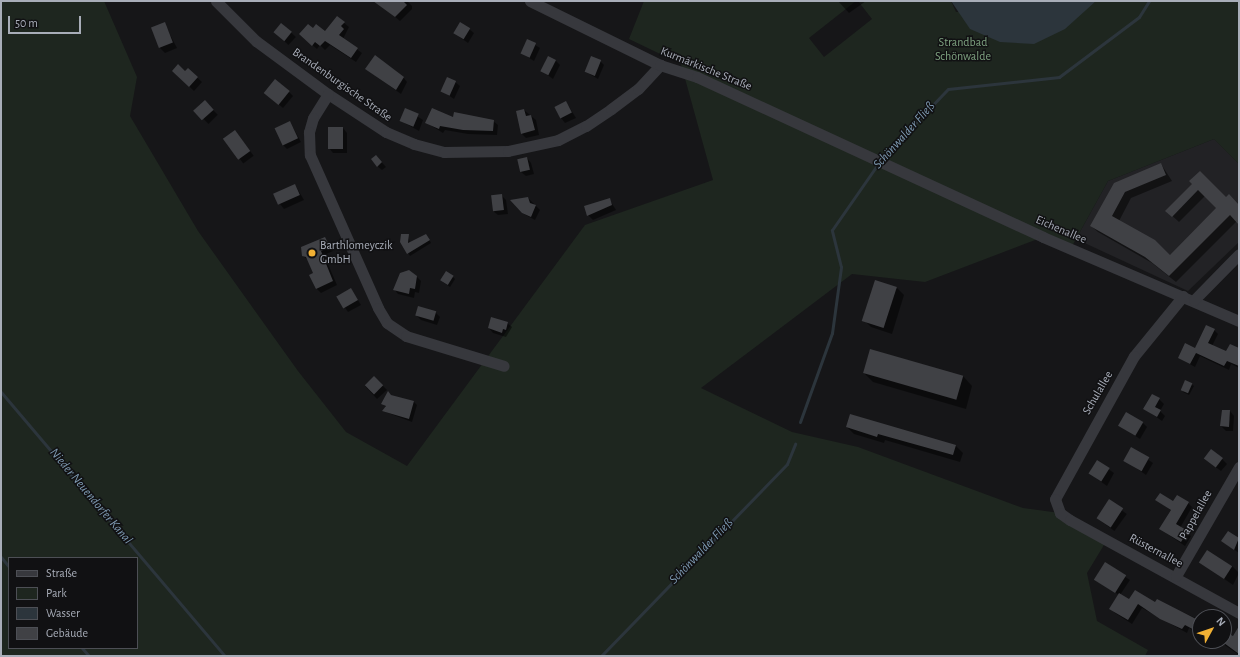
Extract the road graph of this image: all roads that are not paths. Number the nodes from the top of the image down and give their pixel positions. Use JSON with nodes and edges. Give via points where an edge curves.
{"nodes":[{"id":1,"x":216,"y":1,"type":"edge"},
{"id":2,"x":530,"y":1,"type":"edge"},
{"id":3,"x":660,"y":65,"type":"junction"},
{"id":4,"x":328,"y":94,"type":"junction"},
{"id":5,"x":878,"y":159,"type":"joint"},
{"id":6,"x":1239,"y":254,"type":"edge"},
{"id":7,"x":1183,"y":296,"type":"junction"},
{"id":8,"x":1194,"y":300,"type":"junction"},
{"id":9,"x":1239,"y":321,"type":"edge"},
{"id":10,"x":504,"y":366,"type":"dead end"},
{"id":11,"x":1239,"y":467,"type":"edge"},
{"id":12,"x":1060,"y":513,"type":"joint"},
{"id":13,"x":1176,"y":576,"type":"junction"},
{"id":14,"x":1239,"y":613,"type":"edge"}],
"edges":[{"from":1,"to":4,"type":"street","name":"Brandenburgische Straße","via":[[256,41]]},
{"from":2,"to":3,"type":"street","name":"Kurmärkische Straße"},
{"from":3,"to":4,"type":"street","name":"Brandenburgische Straße","via":[[638,89],[586,126],[558,140],[508,151],[444,152],[414,144],[386,132]]},
{"from":3,"to":5,"type":"street","name":"Kurmärkische Straße","via":[[697,77]]},
{"from":4,"to":10,"type":"street","via":[[313,118],[309,132],[310,155],[387,323],[406,336]]},
{"from":5,"to":7,"type":"street","name":"Eichenallee","via":[[1043,237]]},
{"from":6,"to":8,"type":"street"},
{"from":7,"to":8,"type":"street","name":"Eichenallee"},
{"from":7,"to":12,"type":"street","name":"Schulallee","via":[[1134,356],[1094,426],[1055,499]]},
{"from":8,"to":9,"type":"street","name":"Eichenallee"},
{"from":11,"to":13,"type":"street","name":"Pappelallee"},
{"from":12,"to":13,"type":"street","name":"Rüsternallee"},
{"from":13,"to":14,"type":"street","name":"Rüsternallee"}]}
